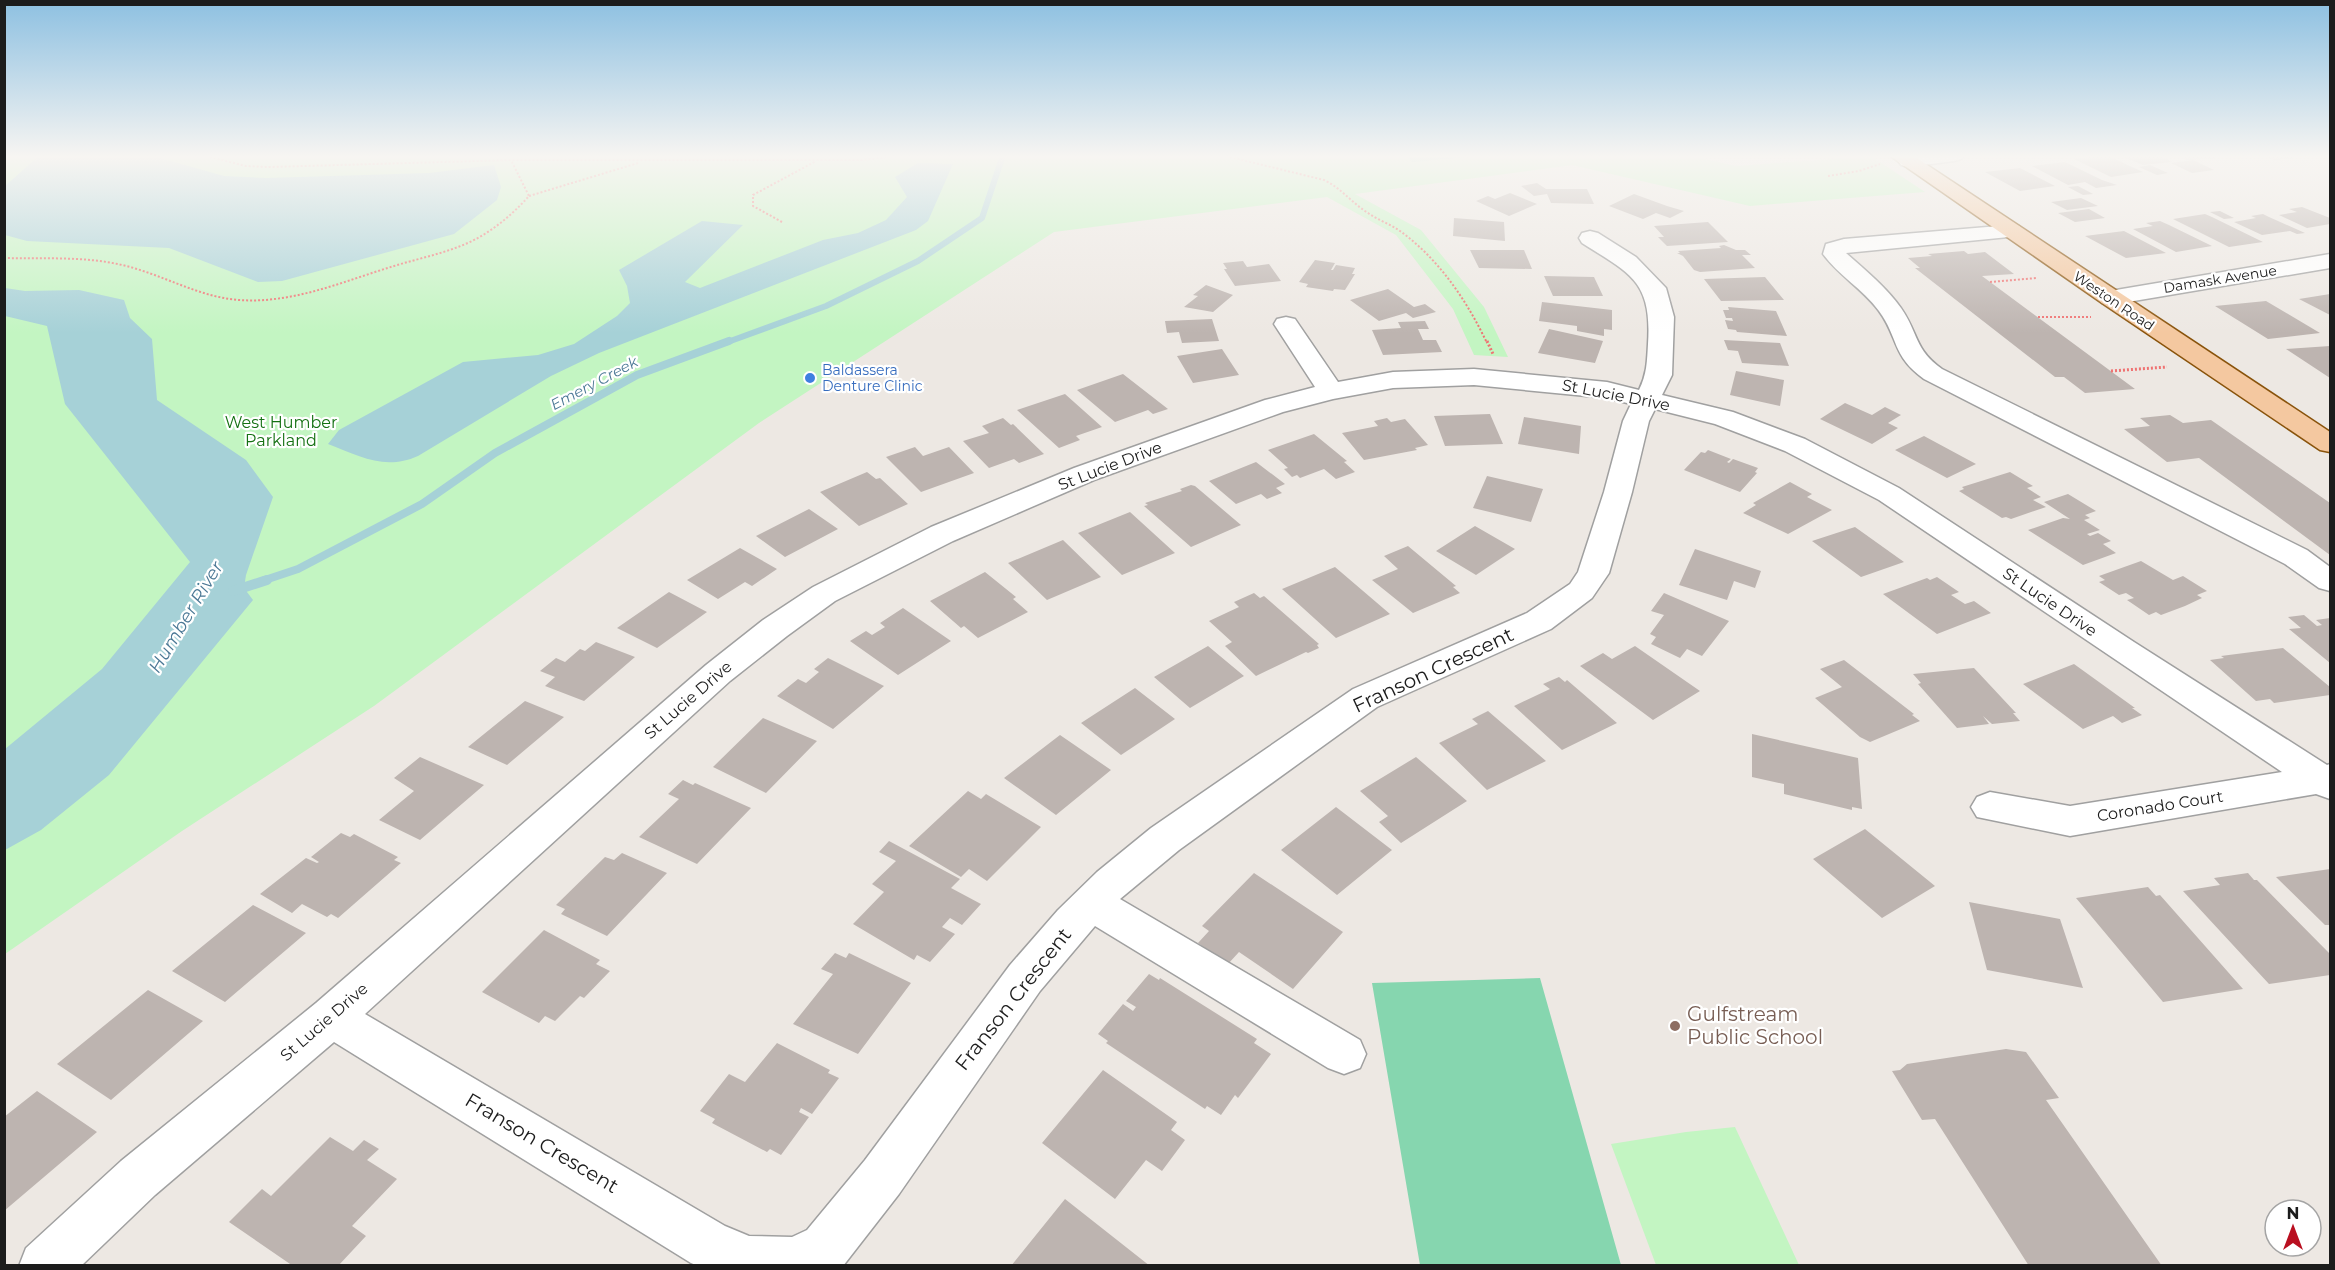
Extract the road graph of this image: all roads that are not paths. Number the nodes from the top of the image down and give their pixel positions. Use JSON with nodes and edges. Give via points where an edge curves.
{"nodes":[{"id":1,"x":1984,"y":214,"type":"edge"},
{"id":2,"x":2011,"y":231,"type":"junction"},
{"id":3,"x":1590,"y":238,"type":"dead end"},
{"id":4,"x":2331,"y":261,"type":"edge"},
{"id":5,"x":2110,"y":298,"type":"junction"},
{"id":6,"x":1286,"y":324,"type":"dead end"},
{"id":7,"x":1331,"y":391,"type":"junction"},
{"id":8,"x":1646,"y":400,"type":"junction"},
{"id":9,"x":2331,"y":444,"type":"edge"},
{"id":10,"x":2331,"y":581,"type":"edge"},
{"id":11,"x":2328,"y":781,"type":"edge"},
{"id":12,"x":1990,"y":807,"type":"dead end"},
{"id":13,"x":1092,"y":903,"type":"junction"},
{"id":14,"x":331,"y":1017,"type":"junction"},
{"id":15,"x":1344,"y":1054,"type":"dead end"},
{"id":16,"x":45,"y":1266,"type":"edge"}],
"edges":[{"from":1,"to":2,"type":"main road","name":"Weston Road"},
{"from":2,"to":5,"type":"main road","name":"Weston Road"},
{"from":2,"to":10,"type":"street","via":[[1844,246],[1834,249],[1834,254],[1894,315],[1909,353],[1920,365],[2296,557]]},
{"from":3,"to":8,"type":"street","name":"Franson Crescent","via":[[1628,262],[1654,288],[1662,317],[1659,375]]},
{"from":4,"to":5,"type":"street","name":"Damask Avenue"},
{"from":5,"to":9,"type":"main road","name":"Weston Road"},
{"from":6,"to":7,"type":"street"},
{"from":7,"to":8,"type":"street","name":"St Lucie Drive","via":[[1444,376],[1582,386]]},
{"from":7,"to":14,"type":"street","name":"St Lucie Drive","via":[[1274,406],[1084,474],[942,534],[824,594],[774,627],[718,673]]},
{"from":8,"to":11,"type":"street","name":"St Lucie Drive","via":[[1724,417],[1795,445],[1889,494]]},
{"from":8,"to":13,"type":"street","name":"Franson Crescent","via":[[1636,421],[1593,573],[1581,591],[1539,621],[1365,698],[1165,839]]},
{"from":11,"to":12,"type":"street","name":"Coronado Court","via":[[2070,821]]},
{"from":13,"to":14,"type":"street","name":"Franson Crescent","via":[[1024,978],[882,1177],[825,1248],[793,1262],[749,1261],[709,1245]]},
{"from":13,"to":15,"type":"street"},
{"from":14,"to":16,"type":"street","name":"St Lucie Drive","via":[[138,1178]]}]}
